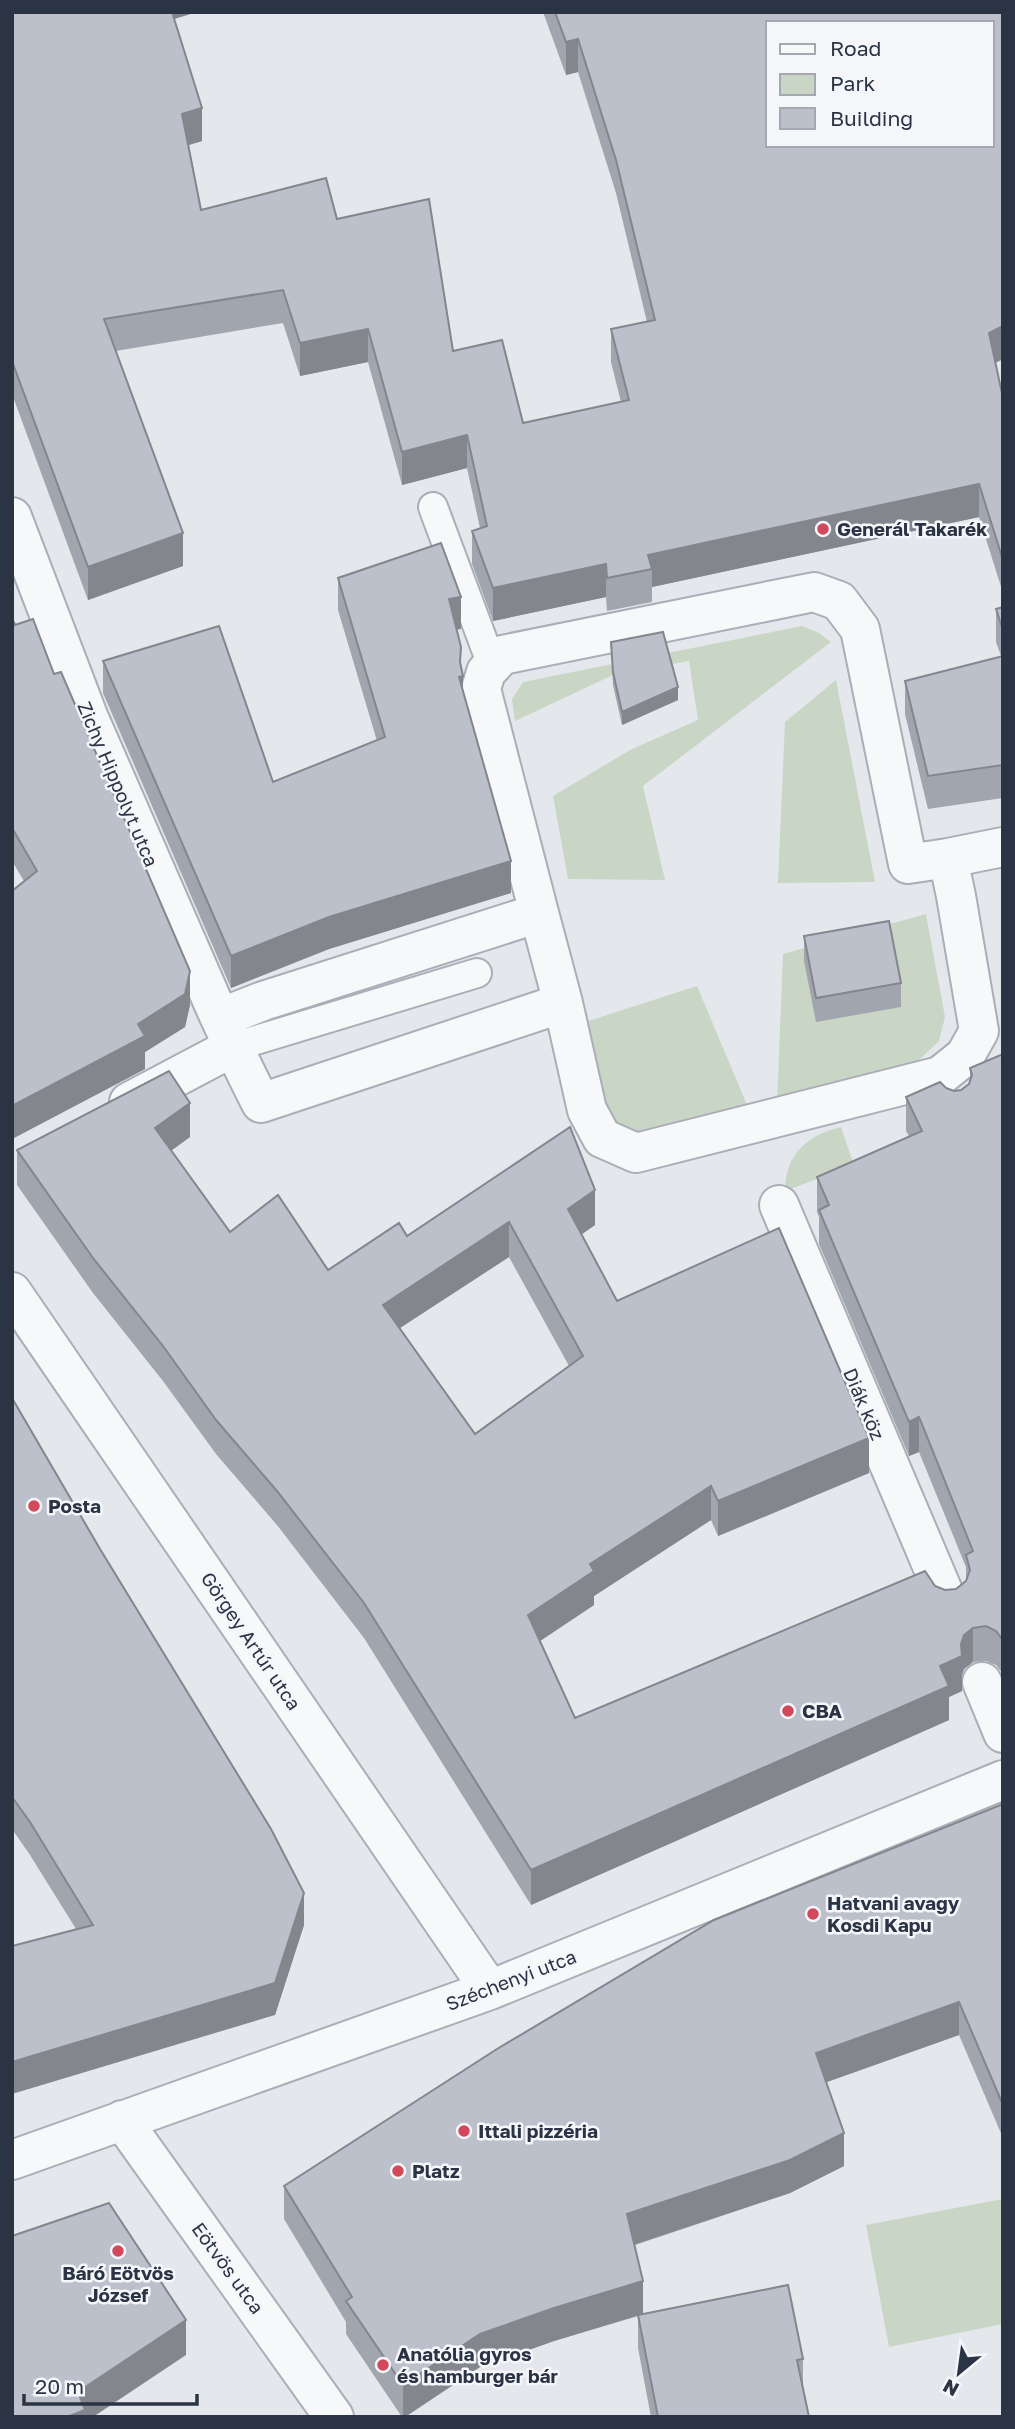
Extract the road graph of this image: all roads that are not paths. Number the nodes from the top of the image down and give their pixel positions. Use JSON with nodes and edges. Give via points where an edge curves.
{"nodes":[{"id":1,"x":433,"y":507,"type":"dead end"},
{"id":2,"x":12,"y":517,"type":"edge"},
{"id":3,"x":492,"y":665,"type":"junction"},
{"id":4,"x":1003,"y":846,"type":"edge"},
{"id":5,"x":948,"y":858,"type":"junction"},
{"id":6,"x":539,"y":913,"type":"junction"},
{"id":7,"x":477,"y":972,"type":"dead end"},
{"id":8,"x":563,"y":1003,"type":"junction"},
{"id":9,"x":226,"y":1032,"type":"junction"},
{"id":10,"x":98,"y":1119,"type":"edge"},
{"id":11,"x":779,"y":1205,"type":"dead end"},
{"id":12,"x":12,"y":1292,"type":"edge"},
{"id":13,"x":948,"y":1603,"type":"edge"},
{"id":14,"x":982,"y":1682,"type":"dead end"},
{"id":15,"x":1003,"y":1733,"type":"edge"},
{"id":16,"x":1003,"y":1780,"type":"edge"},
{"id":17,"x":490,"y":1990,"type":"junction"},
{"id":18,"x":122,"y":2120,"type":"junction"},
{"id":19,"x":12,"y":2160,"type":"edge"},
{"id":20,"x":334,"y":2417,"type":"edge"}],
"edges":[{"from":1,"to":3,"type":"lane"},
{"from":2,"to":9,"type":"street","name":"Zichy Hippolyt utca","via":[[88,716]]},
{"from":3,"to":5,"type":"street","via":[[502,655],[814,592],[839,601],[860,629],[908,864]]},
{"from":3,"to":6,"type":"street","via":[[481,689]]},
{"from":4,"to":5,"type":"street"},
{"from":5,"to":8,"type":"street","via":[[979,1031],[945,1087],[636,1153],[602,1138],[587,1110]]},
{"from":6,"to":8,"type":"street"},
{"from":6,"to":9,"type":"street","via":[[262,1001]]},
{"from":7,"to":9,"type":"lane"},
{"from":8,"to":9,"type":"street","name":"Zichy Hippolyt utca","via":[[261,1103]]},
{"from":9,"to":10,"type":"street"},
{"from":11,"to":13,"type":"street","name":"Diák köz"},
{"from":12,"to":17,"type":"street","name":"Görgey Artúr utca"},
{"from":14,"to":15,"type":"street"},
{"from":16,"to":17,"type":"street","name":"Széchenyi utca"},
{"from":17,"to":18,"type":"street","name":"Széchenyi utca"},
{"from":18,"to":19,"type":"street","name":"Széchenyi utca"},
{"from":18,"to":20,"type":"street","name":"Eötvös utca"}]}
